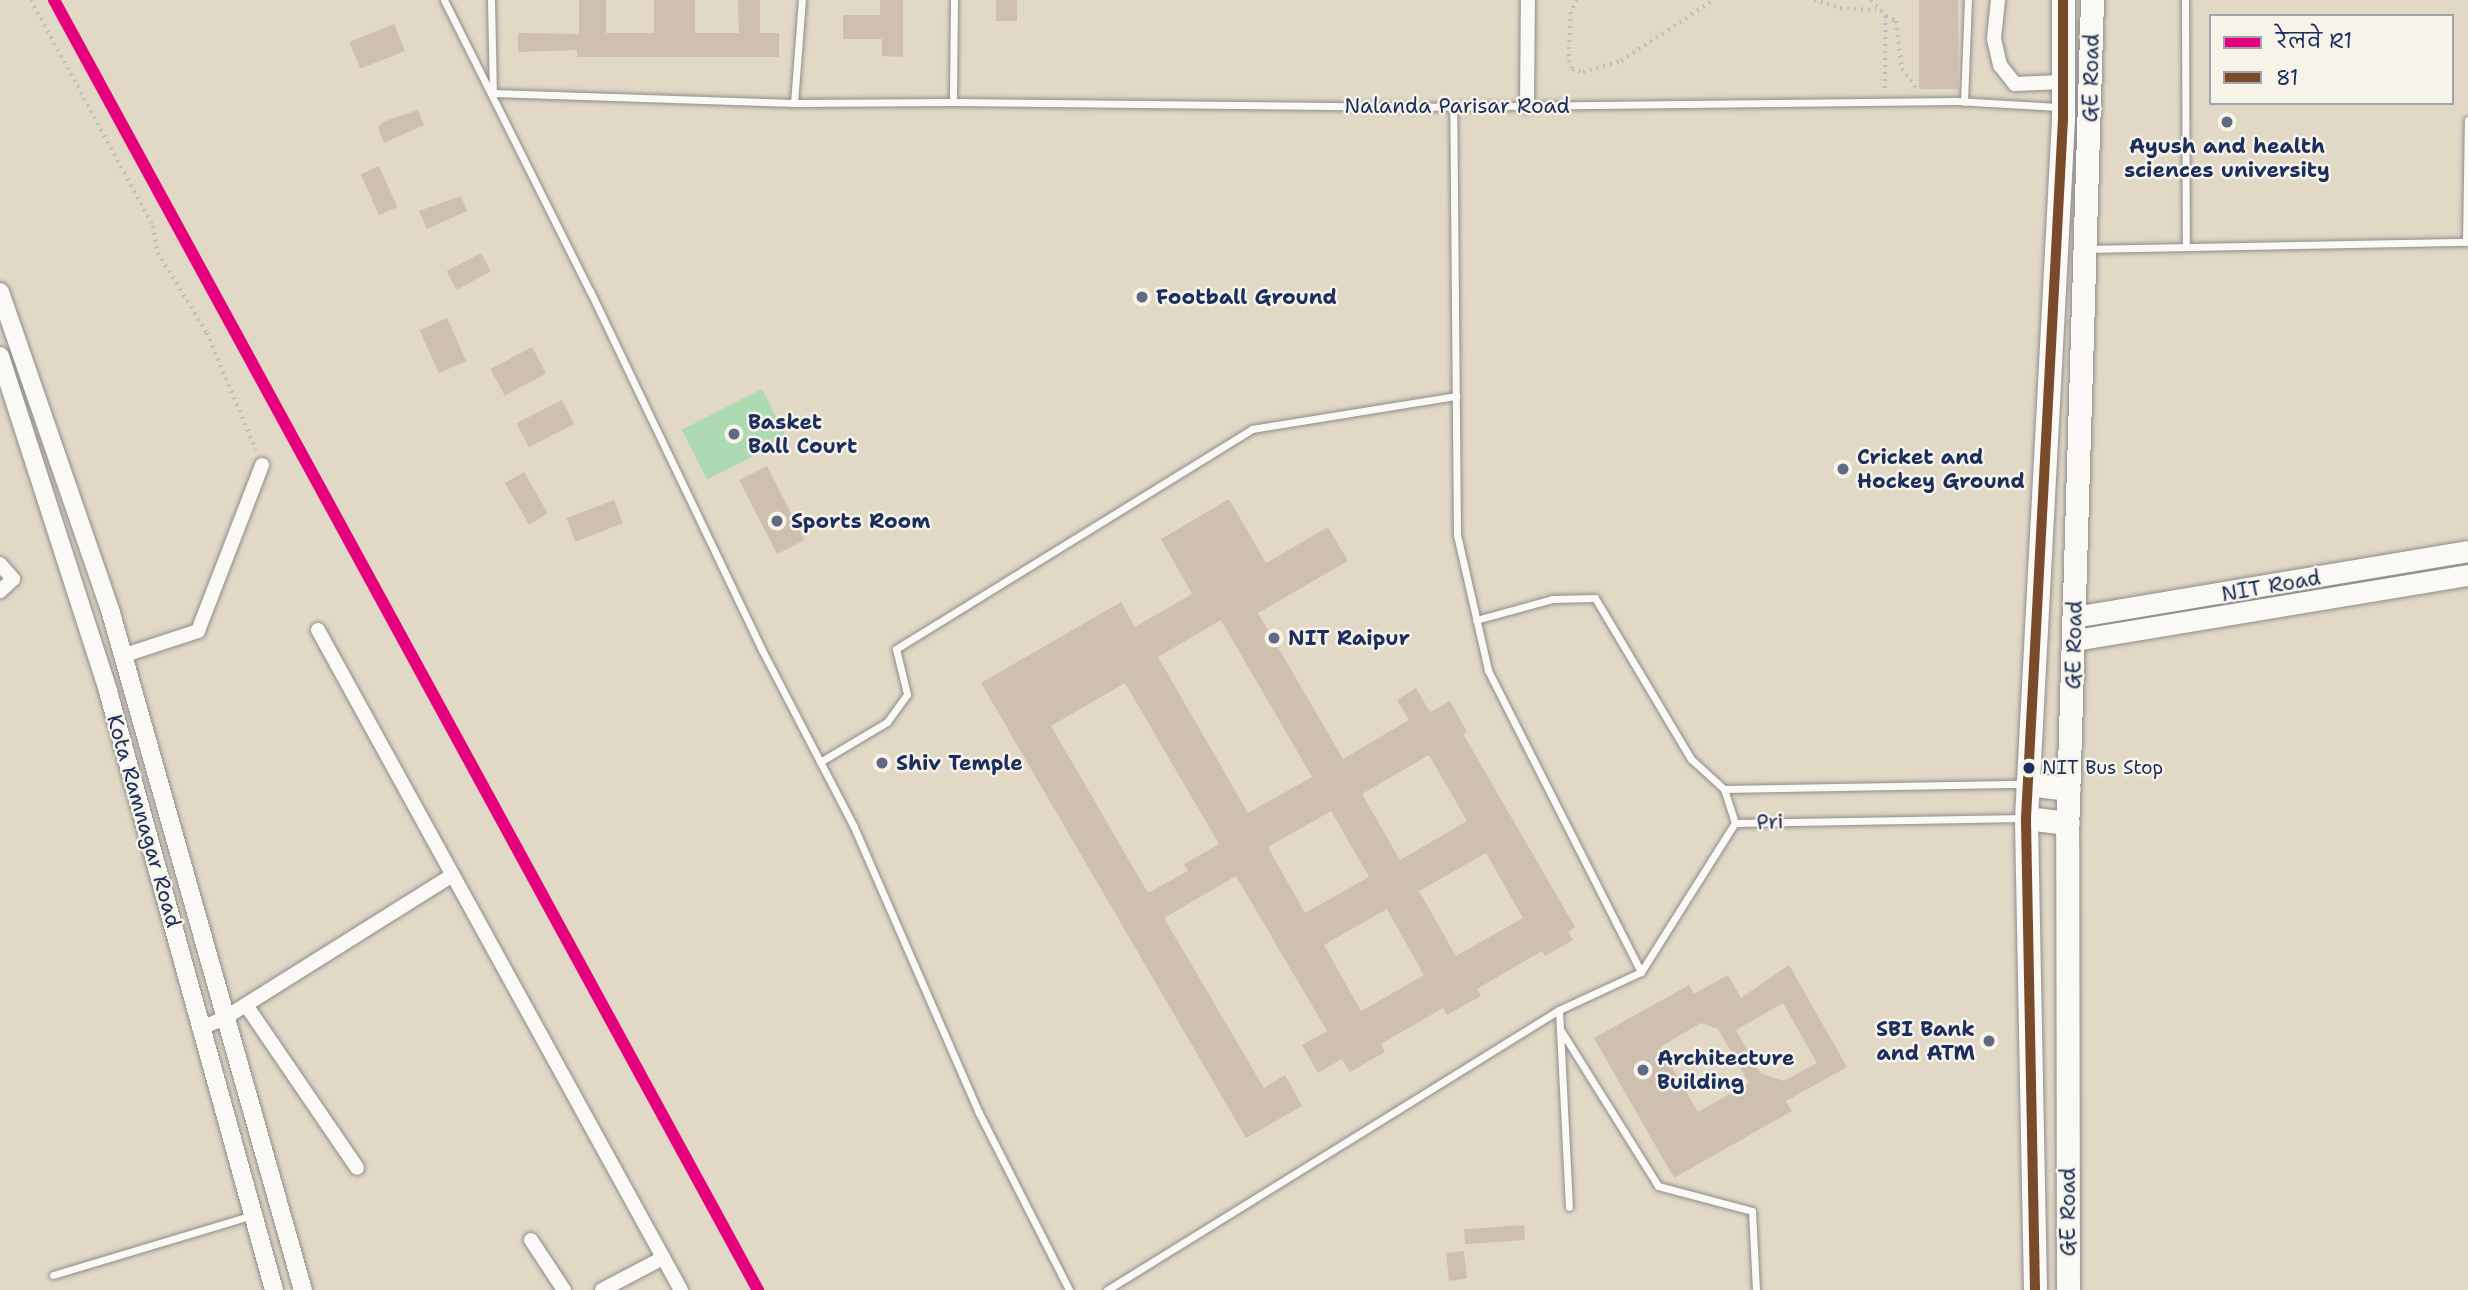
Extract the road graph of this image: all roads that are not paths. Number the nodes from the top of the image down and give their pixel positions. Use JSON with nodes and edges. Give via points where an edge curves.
{"nodes":[{"id":1,"x":443,"y":0,"type":"edge"},
{"id":2,"x":491,"y":0,"type":"edge"},
{"id":3,"x":802,"y":0,"type":"edge"},
{"id":4,"x":954,"y":0,"type":"edge"},
{"id":5,"x":1528,"y":0,"type":"edge"},
{"id":6,"x":1968,"y":0,"type":"edge"},
{"id":7,"x":1997,"y":0,"type":"edge"},
{"id":8,"x":2063,"y":0,"type":"edge"},
{"id":9,"x":2092,"y":0,"type":"edge"},
{"id":10,"x":2185,"y":0,"type":"edge"},
{"id":11,"x":2063,"y":82,"type":"junction"},
{"id":12,"x":493,"y":93,"type":"junction"},
{"id":13,"x":953,"y":102,"type":"junction"},
{"id":14,"x":1965,"y":102,"type":"junction"},
{"id":15,"x":794,"y":103,"type":"junction"},
{"id":16,"x":1527,"y":106,"type":"junction"},
{"id":17,"x":1453,"y":107,"type":"junction"},
{"id":18,"x":2062,"y":107,"type":"junction"},
{"id":19,"x":2468,"y":120,"type":"edge"},
{"id":20,"x":2186,"y":246,"type":"junction"},
{"id":21,"x":2088,"y":249,"type":"junction"},
{"id":22,"x":0,"y":292,"type":"edge"},
{"id":23,"x":0,"y":356,"type":"edge"},
{"id":24,"x":1456,"y":396,"type":"junction"},
{"id":25,"x":262,"y":465,"type":"road end"},
{"id":26,"x":2468,"y":551,"type":"edge"},
{"id":27,"x":0,"y":564,"type":"edge"},
{"id":28,"x":2468,"y":575,"type":"edge"},
{"id":29,"x":0,"y":591,"type":"edge"},
{"id":30,"x":2074,"y":617,"type":"junction"},
{"id":31,"x":1476,"y":620,"type":"junction"},
{"id":32,"x":2039,"y":629,"type":"junction"},
{"id":33,"x":318,"y":630,"type":"dead end"},
{"id":34,"x":2075,"y":640,"type":"junction"},
{"id":35,"x":122,"y":656,"type":"junction"},
{"id":36,"x":821,"y":762,"type":"junction"},
{"id":37,"x":2027,"y":784,"type":"junction"},
{"id":38,"x":1724,"y":789,"type":"junction"},
{"id":39,"x":2069,"y":789,"type":"junction"},
{"id":40,"x":2026,"y":818,"type":"junction"},
{"id":41,"x":1735,"y":823,"type":"junction"},
{"id":42,"x":2068,"y":823,"type":"junction"},
{"id":43,"x":451,"y":876,"type":"junction"},
{"id":44,"x":1641,"y":972,"type":"junction"},
{"id":45,"x":246,"y":1005,"type":"junction"},
{"id":46,"x":1559,"y":1010,"type":"junction"},
{"id":47,"x":223,"y":1020,"type":"junction"},
{"id":48,"x":203,"y":1027,"type":"junction"},
{"id":49,"x":1560,"y":1029,"type":"junction"},
{"id":50,"x":357,"y":1168,"type":"dead end"},
{"id":51,"x":1569,"y":1207,"type":"dead end"},
{"id":52,"x":254,"y":1215,"type":"junction"},
{"id":53,"x":531,"y":1240,"type":"dead end"},
{"id":54,"x":663,"y":1258,"type":"junction"},
{"id":55,"x":54,"y":1275,"type":"dead end"},
{"id":56,"x":274,"y":1290,"type":"edge"},
{"id":57,"x":303,"y":1290,"type":"edge"},
{"id":58,"x":564,"y":1290,"type":"edge"},
{"id":59,"x":602,"y":1290,"type":"edge"},
{"id":60,"x":681,"y":1290,"type":"edge"},
{"id":61,"x":1069,"y":1290,"type":"edge"},
{"id":62,"x":1107,"y":1290,"type":"edge"},
{"id":63,"x":1756,"y":1290,"type":"edge"},
{"id":64,"x":2035,"y":1290,"type":"edge"},
{"id":65,"x":2068,"y":1290,"type":"edge"}],
"edges":[{"from":1,"to":12,"type":"lane"},
{"from":2,"to":12,"type":"lane"},
{"from":3,"to":15,"type":"lane"},
{"from":4,"to":13,"type":"lane"},
{"from":5,"to":16,"type":"street"},
{"from":6,"to":14,"type":"lane"},
{"from":7,"to":11,"type":"street","via":[[1994,39],[2000,65],[2015,84]]},
{"from":8,"to":11,"type":"main road"},
{"from":9,"to":21,"type":"main road","name":"GE Road"},
{"from":10,"to":20,"type":"lane"},
{"from":11,"to":18,"type":"main road"},
{"from":12,"to":15,"type":"lane","name":"Nalanda Parisar Road"},
{"from":12,"to":36,"type":"lane"},
{"from":13,"to":15,"type":"lane","name":"Nalanda Parisar Road"},
{"from":13,"to":17,"type":"lane","name":"Nalanda Parisar Road"},
{"from":14,"to":16,"type":"lane","name":"Nalanda Parisar Road"},
{"from":14,"to":18,"type":"lane","name":"Nalanda Parisar Road"},
{"from":16,"to":17,"type":"lane","name":"Nalanda Parisar Road"},
{"from":17,"to":24,"type":"lane"},
{"from":18,"to":32,"type":"main road"},
{"from":19,"to":20,"type":"lane","via":[[2466,242]]},
{"from":20,"to":21,"type":"lane"},
{"from":21,"to":30,"type":"main road","name":"GE Road"},
{"from":22,"to":35,"type":"street"},
{"from":23,"to":48,"type":"street","name":"Kota Ramnagar Road","via":[[108,691]]},
{"from":24,"to":31,"type":"lane","via":[[1457,535]]},
{"from":24,"to":36,"type":"lane","via":[[1252,429],[896,649],[907,694],[887,722]]},
{"from":25,"to":35,"type":"street","via":[[198,631]]},
{"from":26,"to":30,"type":"main road","name":"NIT Road"},
{"from":27,"to":29,"type":"street","via":[[13,579]]},
{"from":28,"to":34,"type":"main road","name":"NIT Road"},
{"from":30,"to":32,"type":"main road"},
{"from":30,"to":34,"type":"main road","name":"GE Road"},
{"from":31,"to":38,"type":"lane","via":[[1552,599],[1595,598],[1691,759]]},
{"from":31,"to":44,"type":"lane","via":[[1488,670]]},
{"from":32,"to":34,"type":"main road"},
{"from":32,"to":37,"type":"main road"},
{"from":33,"to":43,"type":"street"},
{"from":34,"to":39,"type":"main road","name":"GE Road"},
{"from":35,"to":47,"type":"street"},
{"from":36,"to":61,"type":"lane","via":[[855,827],[979,1113]]},
{"from":37,"to":38,"type":"lane"},
{"from":37,"to":39,"type":"main road"},
{"from":37,"to":40,"type":"main road"},
{"from":38,"to":41,"type":"lane"},
{"from":39,"to":42,"type":"main road","name":"GE Road"},
{"from":40,"to":41,"type":"lane","name":"Pri"},
{"from":40,"to":42,"type":"main road"},
{"from":40,"to":64,"type":"main road"},
{"from":41,"to":44,"type":"lane","name":"Pri"},
{"from":42,"to":65,"type":"main road","name":"GE Road"},
{"from":43,"to":45,"type":"street"},
{"from":43,"to":54,"type":"street"},
{"from":44,"to":46,"type":"lane"},
{"from":45,"to":47,"type":"street"},
{"from":45,"to":50,"type":"street"},
{"from":46,"to":49,"type":"lane"},
{"from":46,"to":62,"type":"lane"},
{"from":47,"to":48,"type":"street"},
{"from":47,"to":57,"type":"street"},
{"from":48,"to":52,"type":"street","name":"Kota Ramnagar Road"},
{"from":49,"to":51,"type":"lane"},
{"from":49,"to":63,"type":"lane","via":[[1658,1186],[1752,1211]]},
{"from":52,"to":55,"type":"lane"},
{"from":52,"to":56,"type":"street","name":"Kota Ramnagar Road"},
{"from":53,"to":58,"type":"street"},
{"from":54,"to":59,"type":"street"},
{"from":54,"to":60,"type":"street"}]}
